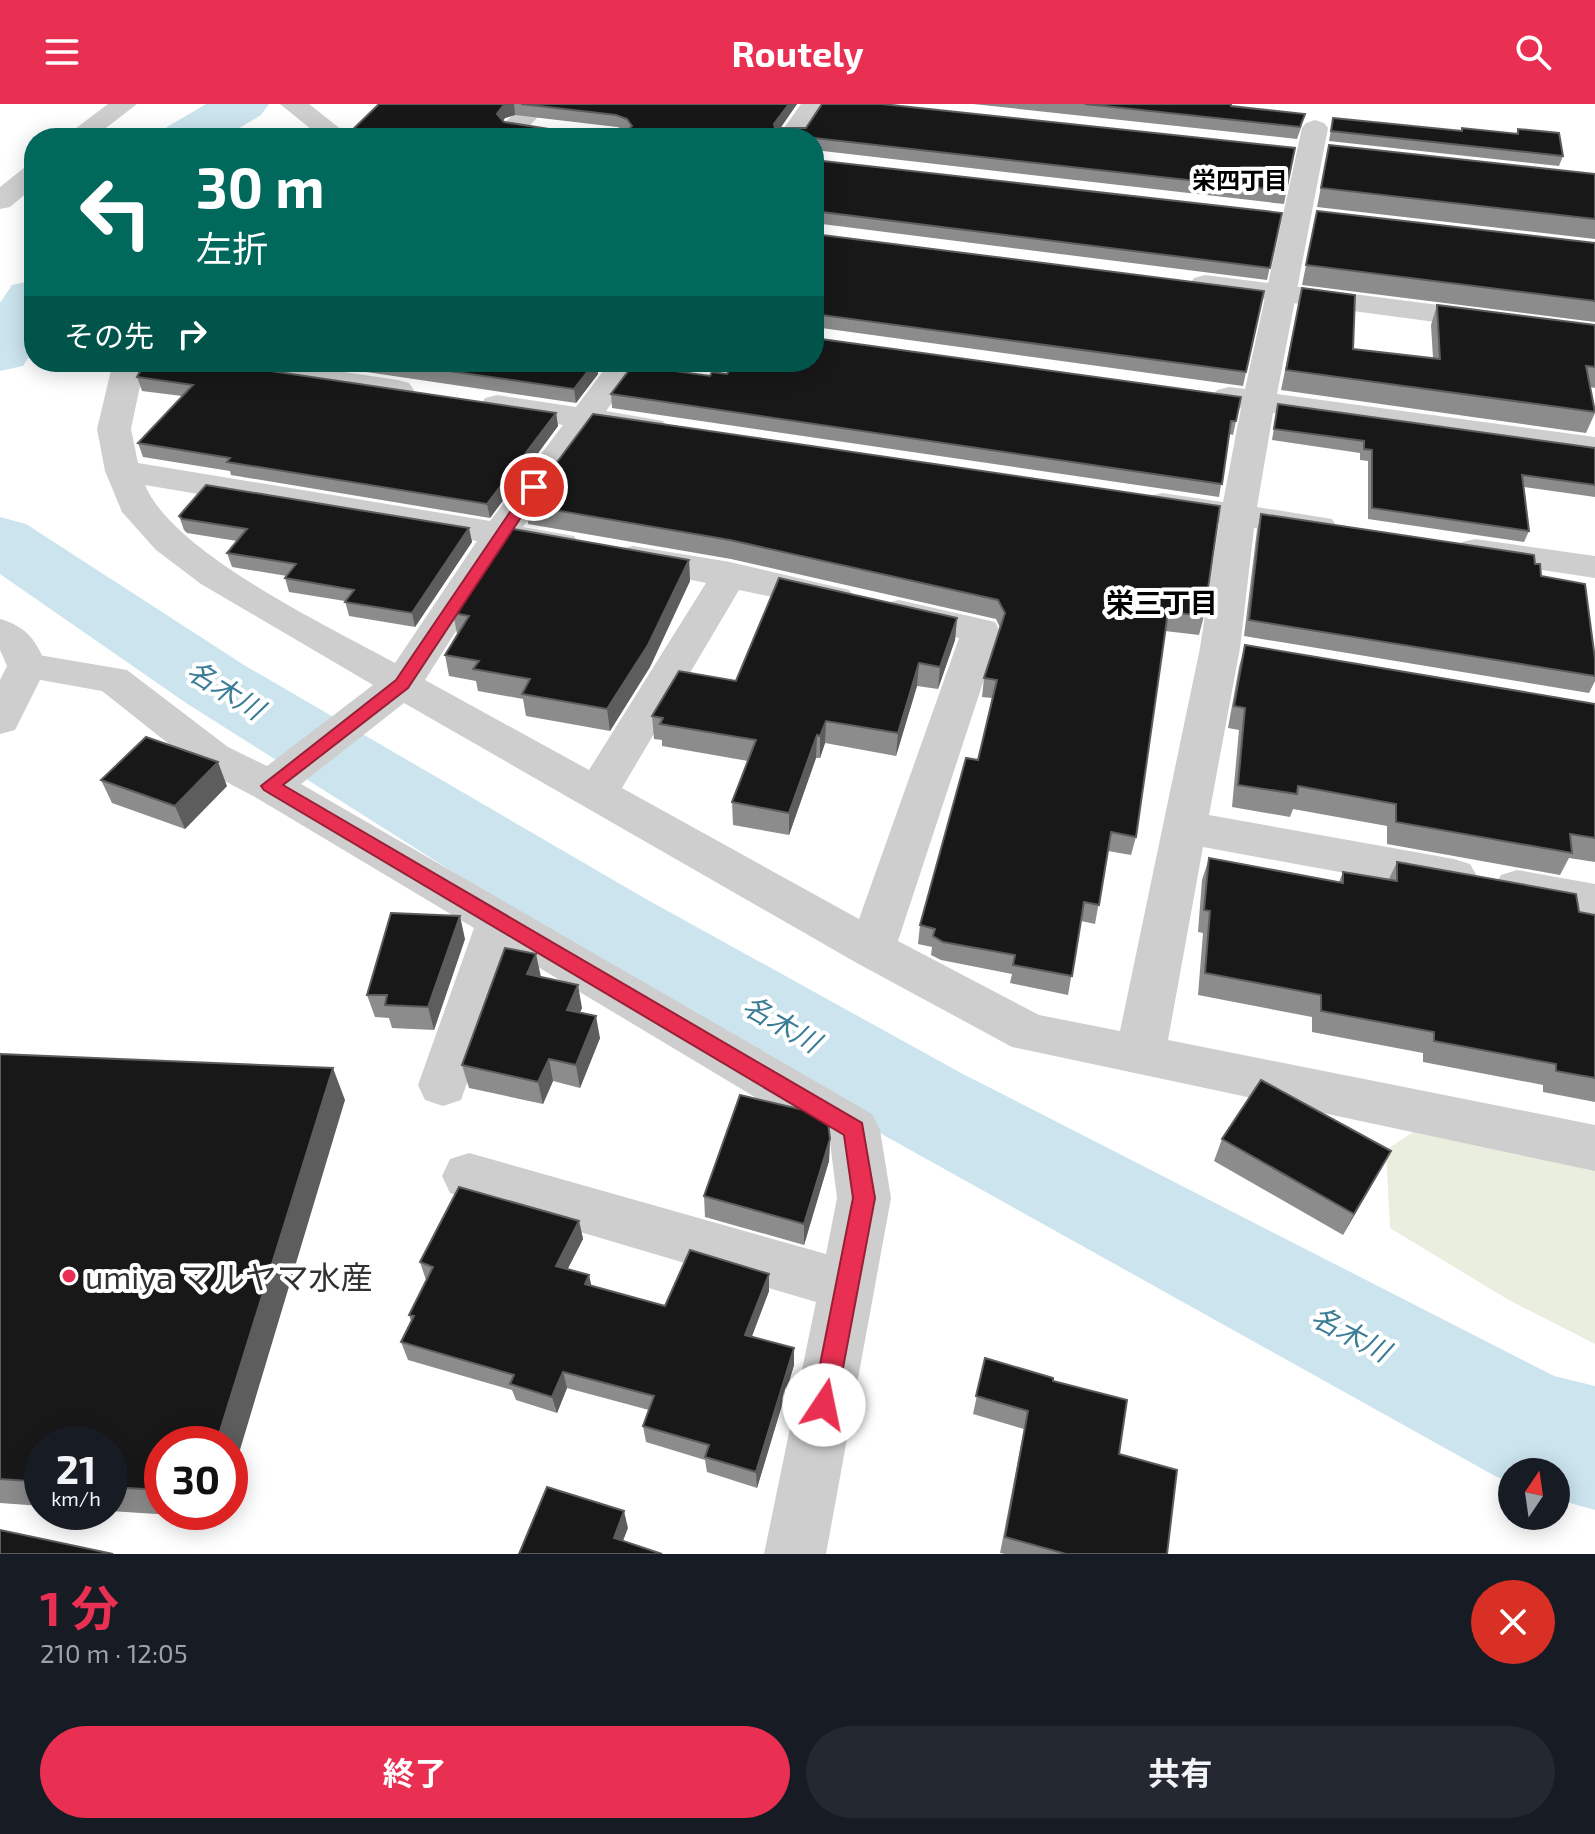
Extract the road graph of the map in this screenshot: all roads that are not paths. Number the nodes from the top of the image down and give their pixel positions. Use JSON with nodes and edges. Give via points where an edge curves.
{"nodes":[{"id":1,"x":124,"y":104,"type":"edge"},
{"id":2,"x":537,"y":104,"type":"edge"},
{"id":3,"x":814,"y":104,"type":"edge"},
{"id":4,"x":303,"y":111,"type":"edge"},
{"id":5,"x":90,"y":128,"type":"edge"},
{"id":6,"x":326,"y":128,"type":"edge"},
{"id":7,"x":513,"y":128,"type":"edge"},
{"id":8,"x":797,"y":128,"type":"edge"},
{"id":9,"x":1313,"y":140,"type":"junction"},
{"id":10,"x":1280,"y":148,"type":"edge"},
{"id":11,"x":1342,"y":154,"type":"edge"},
{"id":12,"x":24,"y":181,"type":"edge"},
{"id":13,"x":0,"y":201,"type":"edge"},
{"id":14,"x":1267,"y":214,"type":"edge"},
{"id":15,"x":1298,"y":217,"type":"junction"},
{"id":16,"x":1329,"y":221,"type":"edge"},
{"id":17,"x":1178,"y":281,"type":"edge"},
{"id":18,"x":1283,"y":294,"type":"junction"},
{"id":19,"x":1595,"y":334,"type":"edge"},
{"id":20,"x":127,"y":372,"type":"edge"},
{"id":21,"x":279,"y":372,"type":"edge"},
{"id":22,"x":618,"y":372,"type":"edge"},
{"id":23,"x":1197,"y":393,"type":"edge"},
{"id":24,"x":1259,"y":401,"type":"junction"},
{"id":25,"x":584,"y":418,"type":"junction"},
{"id":26,"x":677,"y":432,"type":"edge"},
{"id":27,"x":1595,"y":447,"type":"edge"},
{"id":28,"x":122,"y":471,"type":"junction"},
{"id":29,"x":1129,"y":499,"type":"edge"},
{"id":30,"x":1238,"y":516,"type":"junction"},
{"id":31,"x":1347,"y":531,"type":"edge"},
{"id":32,"x":500,"y":533,"type":"junction"},
{"id":33,"x":1440,"y":545,"type":"edge"},
{"id":34,"x":1595,"y":567,"type":"edge"},
{"id":35,"x":730,"y":574,"type":"junction"},
{"id":36,"x":0,"y":632,"type":"edge"},
{"id":37,"x":27,"y":666,"type":"junction"},
{"id":38,"x":402,"y":684,"type":"junction"},
{"id":39,"x":0,"y":720,"type":"edge"},
{"id":40,"x":270,"y":786,"type":"junction"},
{"id":41,"x":596,"y":795,"type":"junction"},
{"id":42,"x":1184,"y":827,"type":"junction"},
{"id":43,"x":1595,"y":901,"type":"edge"},
{"id":44,"x":500,"y":920,"type":"junction"},
{"id":45,"x":872,"y":949,"type":"junction"},
{"id":46,"x":1140,"y":1055,"type":"junction"},
{"id":47,"x":443,"y":1085,"type":"dead end"},
{"id":48,"x":1595,"y":1148,"type":"edge"},
{"id":49,"x":469,"y":1176,"type":"dead end"},
{"id":50,"x":848,"y":1286,"type":"junction"},
{"id":51,"x":795,"y":1554,"type":"edge"}],
"edges":[{"from":1,"to":5,"type":"street"},
{"from":2,"to":7,"type":"street"},
{"from":3,"to":8,"type":"street"},
{"from":4,"to":6,"type":"street"},
{"from":9,"to":10,"type":"street"},
{"from":9,"to":11,"type":"street"},
{"from":9,"to":15,"type":"street"},
{"from":12,"to":13,"type":"street"},
{"from":14,"to":15,"type":"street"},
{"from":15,"to":16,"type":"street"},
{"from":15,"to":18,"type":"street"},
{"from":17,"to":18,"type":"street"},
{"from":18,"to":19,"type":"street"},
{"from":18,"to":24,"type":"street"},
{"from":20,"to":28,"type":"street","via":[[114,429]]},
{"from":21,"to":25,"type":"street"},
{"from":22,"to":25,"type":"street"},
{"from":23,"to":24,"type":"street"},
{"from":24,"to":27,"type":"street"},
{"from":24,"to":30,"type":"street"},
{"from":25,"to":26,"type":"street"},
{"from":25,"to":32,"type":"street"},
{"from":28,"to":32,"type":"street"},
{"from":28,"to":38,"type":"street","via":[[135,504],[169,542],[214,576]]},
{"from":29,"to":30,"type":"street"},
{"from":30,"to":31,"type":"street"},
{"from":30,"to":42,"type":"street","via":[[1236,650]]},
{"from":32,"to":35,"type":"street"},
{"from":32,"to":38,"type":"street"},
{"from":33,"to":34,"type":"street"},
{"from":35,"to":41,"type":"street"},
{"from":35,"to":45,"type":"street","via":[[981,631]]},
{"from":36,"to":37,"type":"street","via":[[17,643]]},
{"from":37,"to":39,"type":"street"},
{"from":37,"to":40,"type":"street","via":[[113,679],[213,757]]},
{"from":38,"to":40,"type":"street"},
{"from":38,"to":41,"type":"street"},
{"from":40,"to":44,"type":"street"},
{"from":41,"to":45,"type":"street"},
{"from":42,"to":43,"type":"street"},
{"from":42,"to":46,"type":"street"},
{"from":44,"to":47,"type":"street"},
{"from":44,"to":50,"type":"street","via":[[854,1130],[864,1198]]},
{"from":45,"to":46,"type":"street","via":[[1029,1033]]},
{"from":46,"to":48,"type":"street"},
{"from":49,"to":50,"type":"street"},
{"from":50,"to":51,"type":"street"}]}
